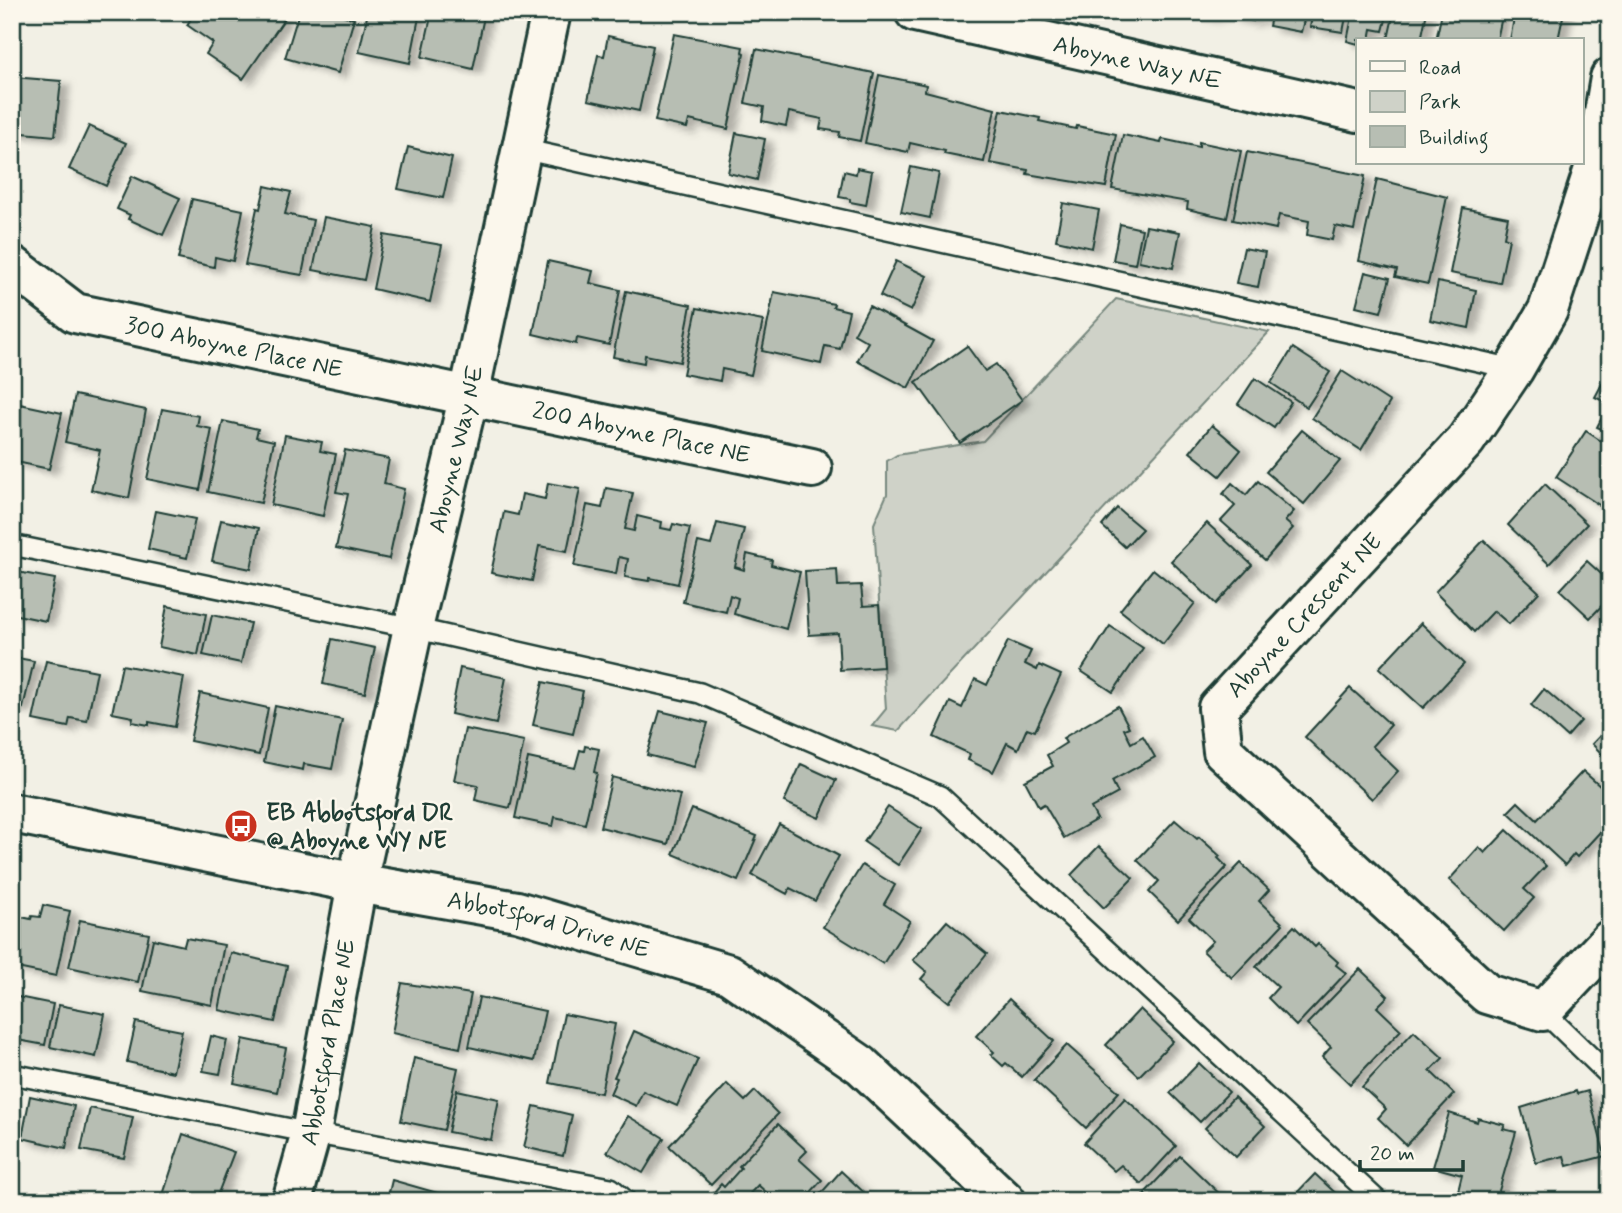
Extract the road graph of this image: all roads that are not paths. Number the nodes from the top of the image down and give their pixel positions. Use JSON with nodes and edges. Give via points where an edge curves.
{"nodes":[{"id":1,"x":551,"y":12,"type":"edge"},
{"id":2,"x":915,"y":12,"type":"edge"},
{"id":3,"x":1610,"y":78,"type":"edge"},
{"id":4,"x":1356,"y":113,"type":"edge"},
{"id":5,"x":522,"y":149,"type":"junction"},
{"id":6,"x":1595,"y":166,"type":"edge"},
{"id":7,"x":12,"y":265,"type":"edge"},
{"id":8,"x":1514,"y":369,"type":"junction"},
{"id":9,"x":469,"y":394,"type":"junction"},
{"id":10,"x":812,"y":468,"type":"dead end"},
{"id":11,"x":12,"y":545,"type":"edge"},
{"id":12,"x":413,"y":628,"type":"junction"},
{"id":13,"x":12,"y":813,"type":"edge"},
{"id":14,"x":357,"y":883,"type":"junction"},
{"id":15,"x":1610,"y":940,"type":"edge"},
{"id":16,"x":1543,"y":1012,"type":"junction"},
{"id":17,"x":12,"y":1073,"type":"edge"},
{"id":18,"x":1610,"y":1076,"type":"edge"},
{"id":19,"x":311,"y":1133,"type":"junction"},
{"id":20,"x":985,"y":1194,"type":"edge"},
{"id":21,"x":292,"y":1201,"type":"edge"},
{"id":22,"x":626,"y":1201,"type":"edge"},
{"id":23,"x":1378,"y":1201,"type":"edge"}],
"edges":[{"from":1,"to":5,"type":"street","name":"Aboyne Way NE"},
{"from":2,"to":4,"type":"street","name":"Aboyne Way NE"},
{"from":3,"to":6,"type":"street"},
{"from":5,"to":8,"type":"lane"},
{"from":5,"to":9,"type":"street","name":"Aboyne Way NE"},
{"from":6,"to":8,"type":"street","name":"Aboyne Crescent NE","via":[[1548,310]]},
{"from":7,"to":9,"type":"street","name":"300 Aboyne Place NE","via":[[75,313]]},
{"from":8,"to":16,"type":"street","name":"Aboyne Crescent NE","via":[[1466,440],[1218,708],[1223,751],[1487,994]]},
{"from":9,"to":10,"type":"street","name":"200 Aboyne Place NE"},
{"from":9,"to":12,"type":"street","name":"Aboyne Way NE"},
{"from":11,"to":12,"type":"lane"},
{"from":12,"to":14,"type":"street","name":"Aboyne Way NE"},
{"from":12,"to":23,"type":"lane","via":[[700,693],[940,796]]},
{"from":13,"to":14,"type":"street","name":"Abbotsford Drive NE"},
{"from":14,"to":19,"type":"street","name":"Abbotsford Place NE"},
{"from":14,"to":20,"type":"street","name":"Abbotsford Drive NE","via":[[517,911],[729,974],[860,1065]]},
{"from":15,"to":16,"type":"street"},
{"from":16,"to":18,"type":"lane"},
{"from":17,"to":19,"type":"lane"},
{"from":19,"to":21,"type":"street","name":"Abbotsford Place NE"},
{"from":19,"to":22,"type":"lane","via":[[611,1188]]}]}
